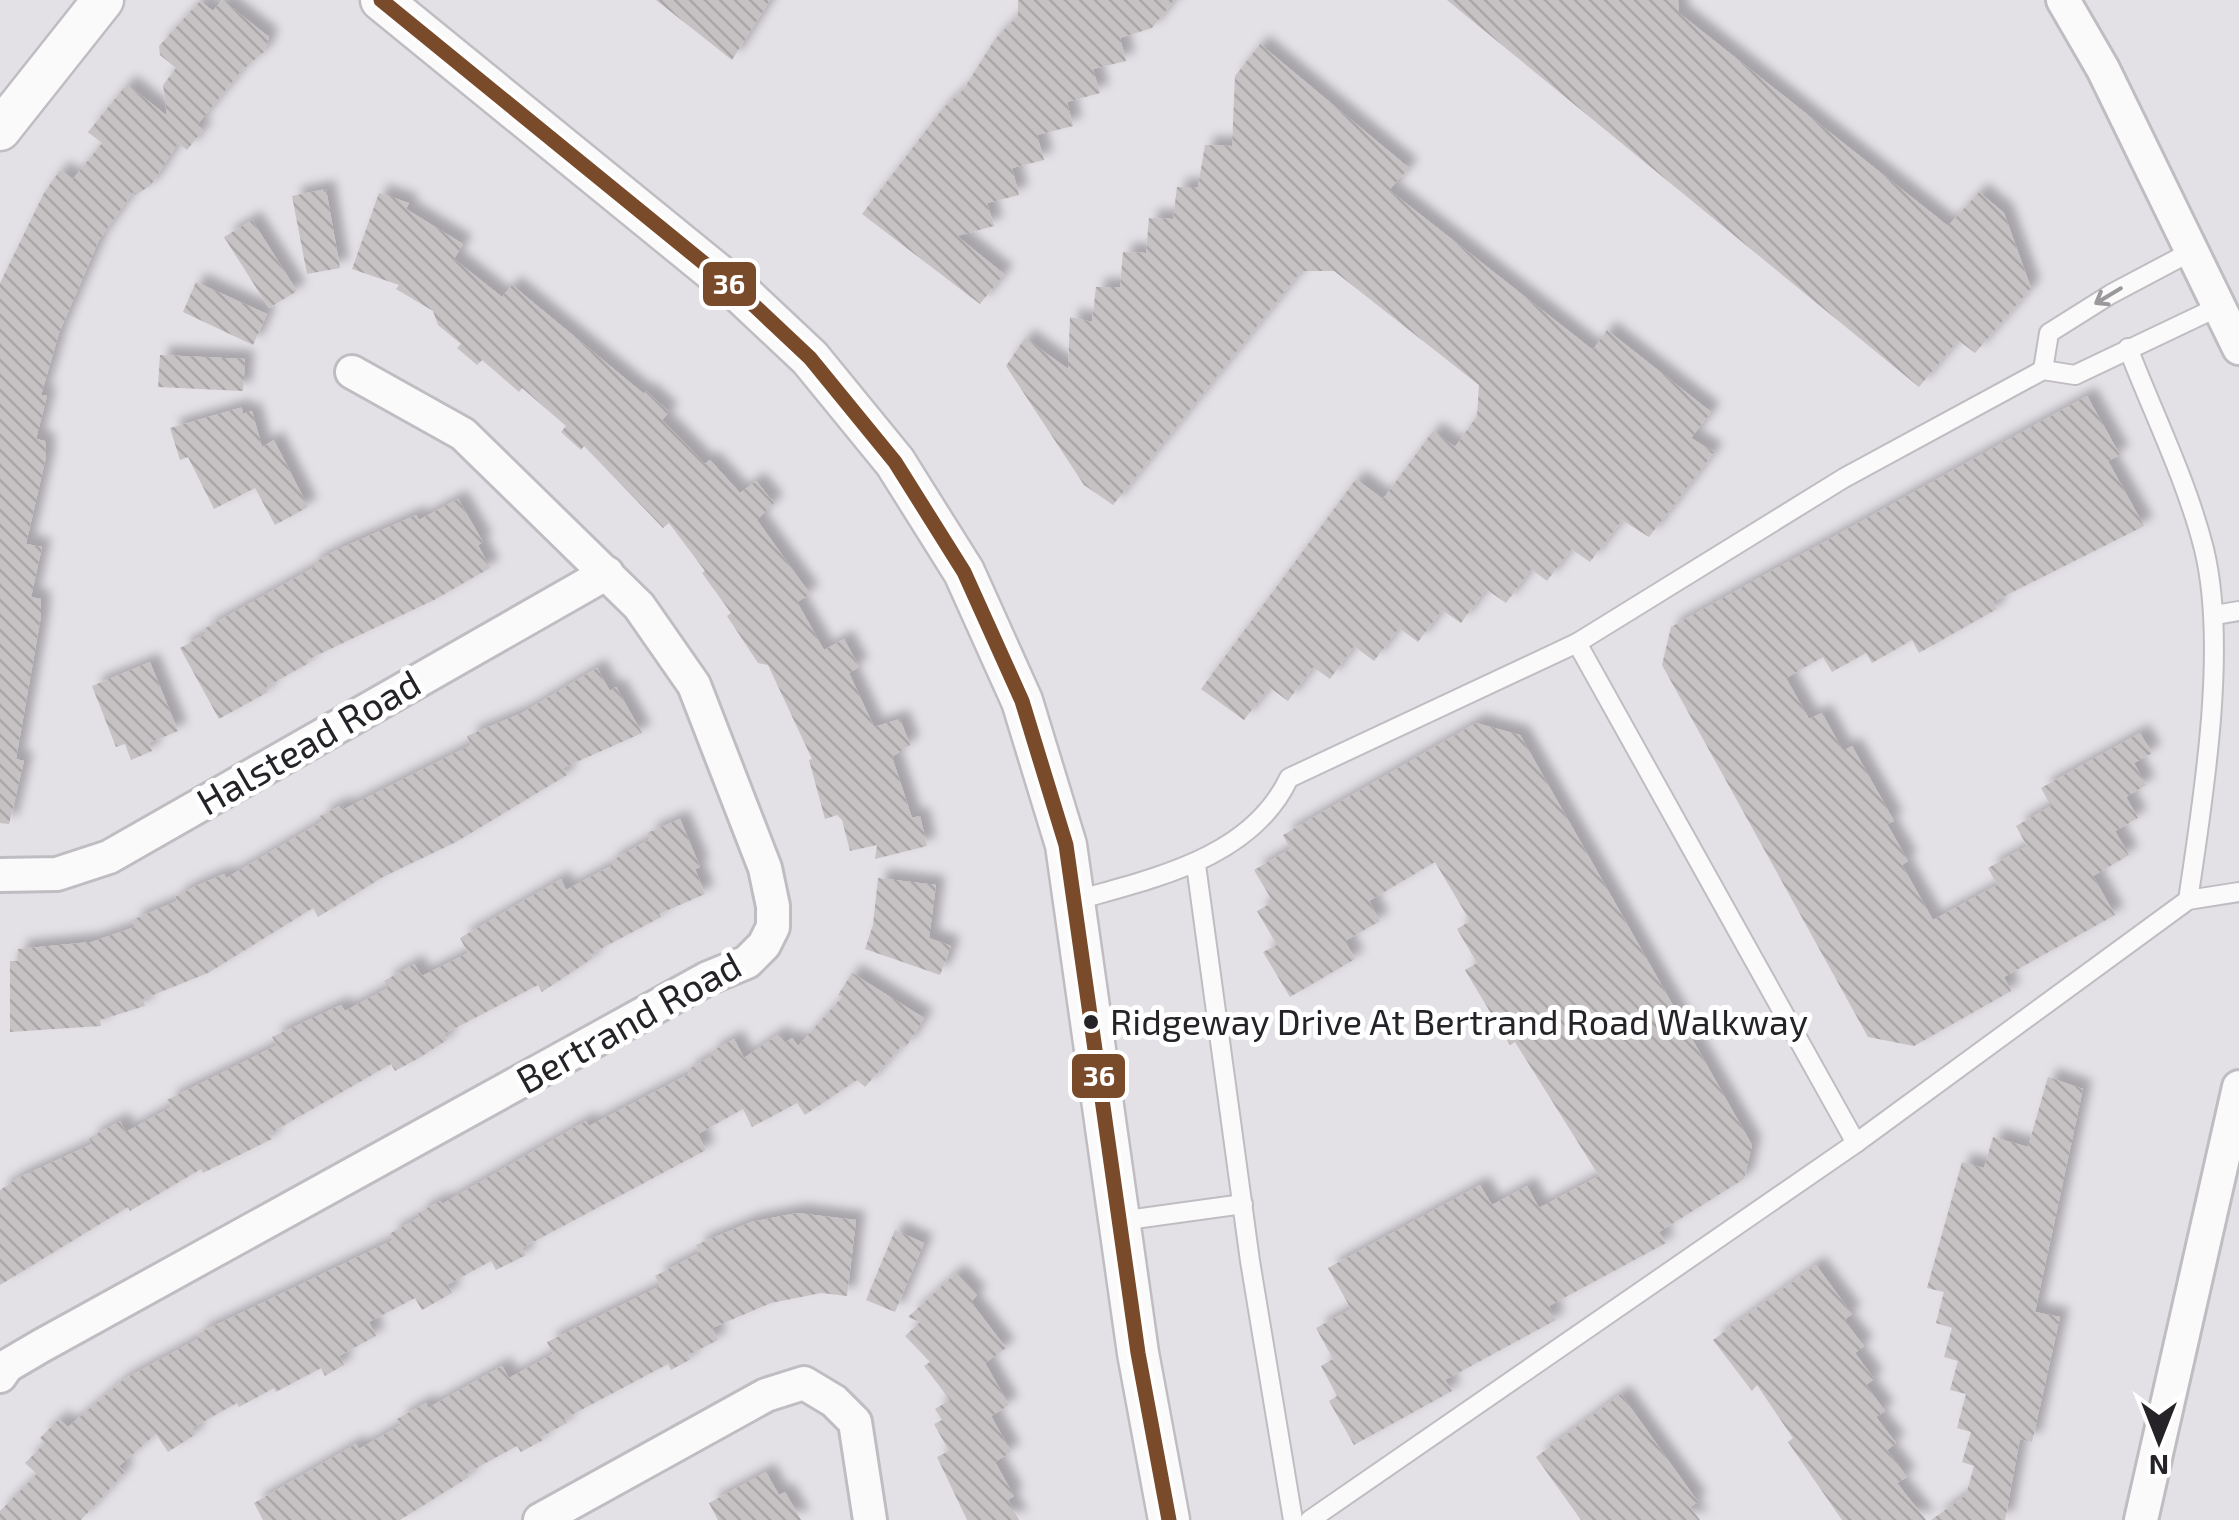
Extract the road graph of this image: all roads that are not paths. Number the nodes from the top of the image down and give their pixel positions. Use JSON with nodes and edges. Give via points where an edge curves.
{"nodes":[{"id":1,"x":103,"y":0,"type":"edge"},
{"id":2,"x":380,"y":0,"type":"edge"},
{"id":3,"x":2063,"y":0,"type":"edge"},
{"id":4,"x":0,"y":130,"type":"edge"},
{"id":5,"x":2194,"y":250,"type":"junction"},
{"id":6,"x":2218,"y":307,"type":"junction"},
{"id":7,"x":2128,"y":348,"type":"junction"},
{"id":8,"x":2239,"y":348,"type":"edge"},
{"id":9,"x":2043,"y":370,"type":"junction"},
{"id":10,"x":352,"y":372,"type":"dead end"},
{"id":11,"x":607,"y":574,"type":"junction"},
{"id":12,"x":2239,"y":611,"type":"edge"},
{"id":13,"x":2215,"y":615,"type":"junction"},
{"id":14,"x":1577,"y":643,"type":"junction"},
{"id":15,"x":1196,"y":866,"type":"junction"},
{"id":16,"x":0,"y":875,"type":"edge"},
{"id":17,"x":2239,"y":892,"type":"edge"},
{"id":18,"x":2188,"y":900,"type":"junction"},
{"id":19,"x":1074,"y":901,"type":"junction"},
{"id":20,"x":2239,"y":1087,"type":"edge"},
{"id":21,"x":1856,"y":1143,"type":"junction"},
{"id":22,"x":1243,"y":1204,"type":"junction"},
{"id":23,"x":1119,"y":1221,"type":"junction"},
{"id":24,"x":0,"y":1376,"type":"edge"},
{"id":25,"x":540,"y":1520,"type":"edge"},
{"id":26,"x":870,"y":1520,"type":"edge"},
{"id":27,"x":1169,"y":1520,"type":"edge"},
{"id":28,"x":1292,"y":1520,"type":"edge"},
{"id":29,"x":1310,"y":1520,"type":"edge"},
{"id":30,"x":2141,"y":1520,"type":"edge"}],
"edges":[{"from":1,"to":4,"type":"street"},
{"from":2,"to":19,"type":"street","via":[[743,295],[810,358],[895,462],[955,556],[1022,701],[1066,846]]},
{"from":3,"to":5,"type":"street"},
{"from":5,"to":6,"type":"street"},
{"from":5,"to":9,"type":"lane","one_way":true,"via":[[2049,333]]},
{"from":6,"to":7,"type":"lane"},
{"from":6,"to":8,"type":"street"},
{"from":7,"to":9,"type":"lane","via":[[2074,375]]},
{"from":7,"to":13,"type":"lane","via":[[2204,548]]},
{"from":9,"to":14,"type":"lane","via":[[1844,478]]},
{"from":10,"to":11,"type":"street","name":"Bertrand Road","via":[[463,434]]},
{"from":11,"to":16,"type":"street","name":"Halstead Road","via":[[109,858],[58,874]]},
{"from":11,"to":24,"type":"street","name":"Bertrand Road","via":[[639,606],[694,685],[720,742],[765,868],[773,906],[764,945],[746,962],[58,1336]]},
{"from":12,"to":13,"type":"lane"},
{"from":13,"to":18,"type":"lane","via":[[2202,809]]},
{"from":14,"to":15,"type":"lane","via":[[1289,778],[1275,808]]},
{"from":14,"to":21,"type":"lane"},
{"from":15,"to":19,"type":"lane"},
{"from":15,"to":22,"type":"lane"},
{"from":17,"to":18,"type":"lane"},
{"from":18,"to":21,"type":"lane"},
{"from":19,"to":23,"type":"street"},
{"from":20,"to":30,"type":"street"},
{"from":21,"to":29,"type":"lane"},
{"from":22,"to":23,"type":"lane"},
{"from":22,"to":28,"type":"lane"},
{"from":23,"to":27,"type":"street"},
{"from":25,"to":26,"type":"street","via":[[766,1395],[804,1383],[856,1422]]}]}
